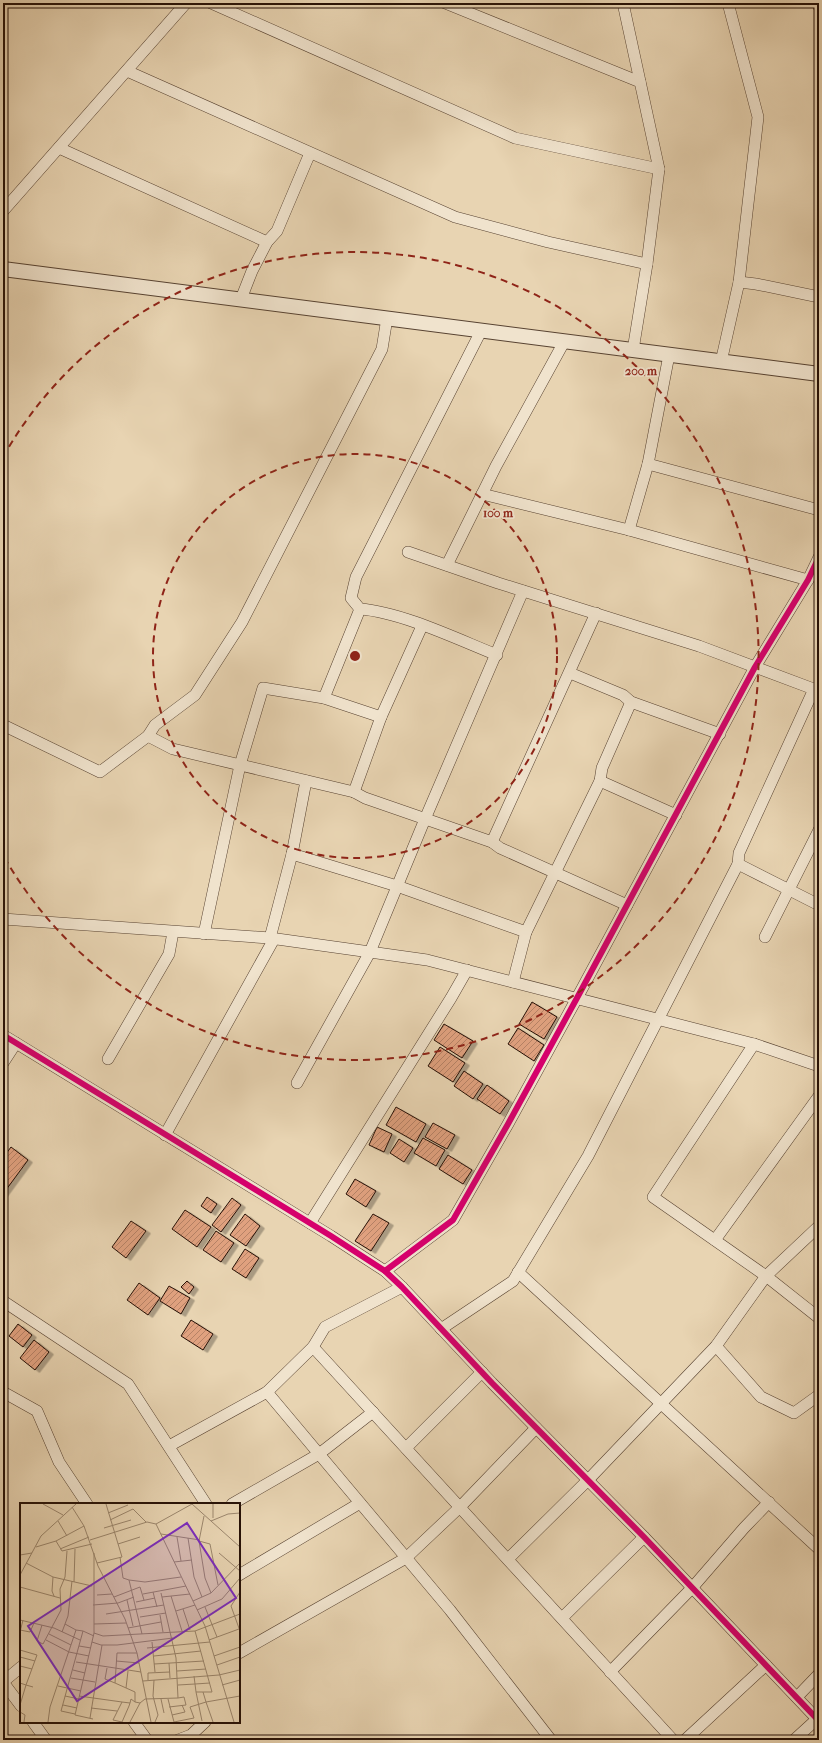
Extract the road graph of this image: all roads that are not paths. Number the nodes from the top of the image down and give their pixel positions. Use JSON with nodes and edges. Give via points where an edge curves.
{"nodes":[{"id":1,"x":186,"y":3,"type":"edge"},
{"id":2,"x":211,"y":3,"type":"edge"},
{"id":3,"x":445,"y":3,"type":"edge"},
{"id":4,"x":622,"y":3,"type":"edge"},
{"id":5,"x":728,"y":3,"type":"edge"},
{"id":6,"x":818,"y":3,"type":"edge"},
{"id":7,"x":819,"y":7,"type":"edge"},
{"id":8,"x":127,"y":70,"type":"junction"},
{"id":9,"x":640,"y":82,"type":"junction"},
{"id":10,"x":59,"y":148,"type":"junction"},
{"id":11,"x":310,"y":153,"type":"junction"},
{"id":12,"x":659,"y":169,"type":"junction"},
{"id":13,"x":3,"y":211,"type":"edge"},
{"id":14,"x":267,"y":242,"type":"junction"},
{"id":15,"x":647,"y":264,"type":"junction"},
{"id":16,"x":3,"y":269,"type":"edge"},
{"id":17,"x":739,"y":282,"type":"junction"},
{"id":18,"x":819,"y":297,"type":"edge"},
{"id":19,"x":241,"y":299,"type":"junction"},
{"id":20,"x":386,"y":318,"type":"junction"},
{"id":21,"x":481,"y":331,"type":"junction"},
{"id":22,"x":564,"y":342,"type":"junction"},
{"id":23,"x":633,"y":350,"type":"junction"},
{"id":24,"x":669,"y":355,"type":"junction"},
{"id":25,"x":721,"y":362,"type":"junction"},
{"id":26,"x":819,"y":374,"type":"edge"},
{"id":27,"x":648,"y":464,"type":"junction"},
{"id":28,"x":482,"y":494,"type":"junction"},
{"id":29,"x":819,"y":510,"type":"edge"},
{"id":30,"x":629,"y":530,"type":"junction"},
{"id":31,"x":408,"y":552,"type":"dead end"},
{"id":32,"x":819,"y":557,"type":"edge"},
{"id":33,"x":447,"y":565,"type":"junction"},
{"id":34,"x":808,"y":580,"type":"junction"},
{"id":35,"x":523,"y":591,"type":"junction"},
{"id":36,"x":360,"y":609,"type":"junction"},
{"id":37,"x":596,"y":613,"type":"junction"},
{"id":38,"x":422,"y":626,"type":"junction"},
{"id":39,"x":497,"y":655,"type":"junction"},
{"id":40,"x":755,"y":667,"type":"junction"},
{"id":41,"x":570,"y":673,"type":"junction"},
{"id":42,"x":816,"y":690,"type":"edge"},
{"id":43,"x":324,"y":698,"type":"junction"},
{"id":44,"x":631,"y":702,"type":"junction"},
{"id":45,"x":381,"y":717,"type":"junction"},
{"id":46,"x":3,"y":726,"type":"edge"},
{"id":47,"x":720,"y":734,"type":"junction"},
{"id":48,"x":148,"y":736,"type":"junction"},
{"id":49,"x":240,"y":765,"type":"junction"},
{"id":50,"x":306,"y":781,"type":"junction"},
{"id":51,"x":600,"y":781,"type":"junction"},
{"id":52,"x":354,"y":792,"type":"junction"},
{"id":53,"x":676,"y":815,"type":"junction"},
{"id":54,"x":425,"y":819,"type":"junction"},
{"id":55,"x":819,"y":830,"type":"edge"},
{"id":56,"x":492,"y":842,"type":"junction"},
{"id":57,"x":292,"y":854,"type":"junction"},
{"id":58,"x":738,"y":864,"type":"junction"},
{"id":59,"x":556,"y":873,"type":"junction"},
{"id":60,"x":397,"y":886,"type":"junction"},
{"id":61,"x":787,"y":890,"type":"junction"},
{"id":62,"x":627,"y":905,"type":"junction"},
{"id":63,"x":819,"y":905,"type":"edge"},
{"id":64,"x":3,"y":920,"type":"edge"},
{"id":65,"x":173,"y":932,"type":"junction"},
{"id":66,"x":526,"y":932,"type":"junction"},
{"id":67,"x":204,"y":934,"type":"junction"},
{"id":68,"x":765,"y":937,"type":"dead end"},
{"id":69,"x":272,"y":938,"type":"junction"},
{"id":70,"x":370,"y":952,"type":"junction"},
{"id":71,"x":467,"y":970,"type":"junction"},
{"id":72,"x":513,"y":982,"type":"junction"},
{"id":73,"x":577,"y":998,"type":"junction"},
{"id":74,"x":658,"y":1019,"type":"junction"},
{"id":75,"x":3,"y":1035,"type":"edge"},
{"id":76,"x":16,"y":1043,"type":"junction"},
{"id":77,"x":754,"y":1044,"type":"junction"},
{"id":78,"x":108,"y":1059,"type":"dead end"},
{"id":79,"x":3,"y":1063,"type":"edge"},
{"id":80,"x":819,"y":1066,"type":"edge"},
{"id":81,"x":297,"y":1083,"type":"dead end"},
{"id":82,"x":819,"y":1096,"type":"edge"},
{"id":83,"x":165,"y":1135,"type":"junction"},
{"id":84,"x":310,"y":1223,"type":"junction"},
{"id":85,"x":819,"y":1226,"type":"edge"},
{"id":86,"x":715,"y":1240,"type":"junction"},
{"id":87,"x":384,"y":1271,"type":"junction"},
{"id":88,"x":518,"y":1272,"type":"junction"},
{"id":89,"x":766,"y":1276,"type":"junction"},
{"id":90,"x":402,"y":1287,"type":"junction"},
{"id":91,"x":3,"y":1301,"type":"edge"},
{"id":92,"x":819,"y":1318,"type":"edge"},
{"id":93,"x":441,"y":1329,"type":"junction"},
{"id":94,"x":716,"y":1346,"type":"junction"},
{"id":95,"x":313,"y":1347,"type":"junction"},
{"id":96,"x":482,"y":1372,"type":"junction"},
{"id":97,"x":3,"y":1392,"type":"edge"},
{"id":98,"x":267,"y":1392,"type":"junction"},
{"id":99,"x":819,"y":1395,"type":"edge"},
{"id":100,"x":661,"y":1404,"type":"junction"},
{"id":101,"x":373,"y":1412,"type":"junction"},
{"id":102,"x":536,"y":1428,"type":"junction"},
{"id":103,"x":169,"y":1446,"type":"junction"},
{"id":104,"x":406,"y":1448,"type":"junction"},
{"id":105,"x":319,"y":1454,"type":"junction"},
{"id":106,"x":588,"y":1480,"type":"junction"},
{"id":107,"x":769,"y":1502,"type":"junction"},
{"id":108,"x":86,"y":1503,"type":"edge"},
{"id":109,"x":205,"y":1503,"type":"edge"},
{"id":110,"x":234,"y":1503,"type":"edge"},
{"id":111,"x":360,"y":1503,"type":"junction"},
{"id":112,"x":460,"y":1507,"type":"junction"},
{"id":113,"x":644,"y":1537,"type":"junction"},
{"id":114,"x":819,"y":1549,"type":"edge"},
{"id":115,"x":406,"y":1558,"type":"junction"},
{"id":116,"x":508,"y":1559,"type":"junction"},
{"id":117,"x":240,"y":1574,"type":"edge"},
{"id":118,"x":692,"y":1588,"type":"junction"},
{"id":119,"x":562,"y":1618,"type":"junction"},
{"id":120,"x":240,"y":1652,"type":"edge"},
{"id":121,"x":766,"y":1665,"type":"junction"},
{"id":122,"x":20,"y":1668,"type":"edge"},
{"id":123,"x":610,"y":1672,"type":"junction"},
{"id":124,"x":819,"y":1674,"type":"edge"},
{"id":125,"x":3,"y":1682,"type":"edge"},
{"id":126,"x":797,"y":1697,"type":"junction"},
{"id":127,"x":20,"y":1705,"type":"edge"},
{"id":128,"x":818,"y":1720,"type":"edge"},
{"id":129,"x":34,"y":1723,"type":"edge"},
{"id":130,"x":135,"y":1723,"type":"edge"},
{"id":131,"x":203,"y":1723,"type":"edge"},
{"id":132,"x":46,"y":1740,"type":"edge"},
{"id":133,"x":147,"y":1740,"type":"edge"},
{"id":134,"x":178,"y":1740,"type":"edge"},
{"id":135,"x":551,"y":1740,"type":"edge"},
{"id":136,"x":673,"y":1740,"type":"edge"},
{"id":137,"x":685,"y":1740,"type":"edge"},
{"id":138,"x":794,"y":1740,"type":"edge"}],
"edges":[{"from":1,"to":8,"type":"street"},
{"from":2,"to":12,"type":"street","via":[[515,138]]},
{"from":3,"to":9,"type":"street"},
{"from":4,"to":9,"type":"street"},
{"from":5,"to":17,"type":"street","via":[[758,117]]},
{"from":6,"to":7,"type":"street"},
{"from":8,"to":10,"type":"street"},
{"from":8,"to":11,"type":"street"},
{"from":9,"to":12,"type":"street"},
{"from":10,"to":13,"type":"street"},
{"from":10,"to":14,"type":"street"},
{"from":11,"to":14,"type":"street","via":[[277,231]]},
{"from":11,"to":15,"type":"street","via":[[455,217],[548,242]]},
{"from":12,"to":15,"type":"street"},
{"from":14,"to":19,"type":"street"},
{"from":15,"to":23,"type":"street"},
{"from":16,"to":19,"type":"street"},
{"from":17,"to":18,"type":"street"},
{"from":17,"to":25,"type":"street"},
{"from":19,"to":20,"type":"street"},
{"from":20,"to":21,"type":"street"},
{"from":20,"to":48,"type":"street","via":[[382,349],[242,622],[195,695],[155,725]]},
{"from":21,"to":22,"type":"street"},
{"from":21,"to":36,"type":"street","via":[[356,577],[351,598]]},
{"from":22,"to":23,"type":"street"},
{"from":22,"to":28,"type":"street"},
{"from":23,"to":24,"type":"street"},
{"from":24,"to":25,"type":"street"},
{"from":24,"to":27,"type":"street"},
{"from":25,"to":26,"type":"street"},
{"from":27,"to":29,"type":"street"},
{"from":27,"to":30,"type":"street"},
{"from":28,"to":30,"type":"street"},
{"from":28,"to":33,"type":"street"},
{"from":30,"to":34,"type":"street"},
{"from":31,"to":33,"type":"street"},
{"from":32,"to":34,"type":"street"},
{"from":33,"to":35,"type":"street"},
{"from":34,"to":40,"type":"street"},
{"from":35,"to":37,"type":"street"},
{"from":35,"to":39,"type":"street"},
{"from":36,"to":38,"type":"street","via":[[377,610]]},
{"from":36,"to":43,"type":"street"},
{"from":37,"to":40,"type":"street"},
{"from":37,"to":41,"type":"street"},
{"from":38,"to":39,"type":"street"},
{"from":38,"to":45,"type":"street"},
{"from":39,"to":54,"type":"street"},
{"from":40,"to":42,"type":"street"},
{"from":40,"to":47,"type":"street"},
{"from":41,"to":44,"type":"street","via":[[623,695]]},
{"from":41,"to":56,"type":"street"},
{"from":42,"to":58,"type":"street","via":[[739,854]]},
{"from":43,"to":45,"type":"street"},
{"from":43,"to":49,"type":"street","via":[[263,688]]},
{"from":44,"to":47,"type":"street"},
{"from":44,"to":51,"type":"street","via":[[602,768]]},
{"from":45,"to":52,"type":"street"},
{"from":46,"to":48,"type":"street","via":[[100,772]]},
{"from":47,"to":53,"type":"street"},
{"from":48,"to":49,"type":"street","via":[[173,749]]},
{"from":49,"to":50,"type":"street"},
{"from":49,"to":67,"type":"street"},
{"from":50,"to":52,"type":"street"},
{"from":50,"to":57,"type":"street"},
{"from":51,"to":53,"type":"street"},
{"from":51,"to":59,"type":"street"},
{"from":52,"to":54,"type":"street"},
{"from":53,"to":62,"type":"street"},
{"from":54,"to":56,"type":"street"},
{"from":54,"to":60,"type":"street"},
{"from":55,"to":61,"type":"street"},
{"from":56,"to":59,"type":"street"},
{"from":57,"to":60,"type":"street"},
{"from":57,"to":69,"type":"street"},
{"from":58,"to":61,"type":"street"},
{"from":58,"to":74,"type":"street"},
{"from":59,"to":62,"type":"street"},
{"from":59,"to":66,"type":"street"},
{"from":60,"to":66,"type":"street"},
{"from":60,"to":70,"type":"street"},
{"from":61,"to":63,"type":"street"},
{"from":61,"to":68,"type":"street"},
{"from":62,"to":73,"type":"street"},
{"from":64,"to":65,"type":"street"},
{"from":65,"to":67,"type":"street"},
{"from":65,"to":78,"type":"street","via":[[169,954]]},
{"from":66,"to":72,"type":"street"},
{"from":67,"to":69,"type":"street"},
{"from":69,"to":70,"type":"street"},
{"from":69,"to":83,"type":"street"},
{"from":70,"to":71,"type":"street","via":[[427,960]]},
{"from":70,"to":81,"type":"street"},
{"from":71,"to":72,"type":"street"},
{"from":71,"to":84,"type":"street"},
{"from":72,"to":73,"type":"street"},
{"from":73,"to":74,"type":"street"},
{"from":73,"to":87,"type":"street","via":[[453,1220]]},
{"from":74,"to":77,"type":"street"},
{"from":74,"to":88,"type":"street","via":[[588,1156]]},
{"from":75,"to":76,"type":"street"},
{"from":76,"to":79,"type":"street"},
{"from":76,"to":83,"type":"street"},
{"from":77,"to":80,"type":"street"},
{"from":77,"to":86,"type":"street","via":[[653,1197]]},
{"from":82,"to":86,"type":"street"},
{"from":83,"to":84,"type":"street"},
{"from":84,"to":87,"type":"street"},
{"from":85,"to":89,"type":"street"},
{"from":86,"to":89,"type":"street"},
{"from":87,"to":90,"type":"street"},
{"from":88,"to":93,"type":"street","via":[[513,1281]]},
{"from":88,"to":100,"type":"street"},
{"from":89,"to":92,"type":"street"},
{"from":89,"to":94,"type":"street"},
{"from":90,"to":93,"type":"street"},
{"from":90,"to":95,"type":"street","via":[[325,1327]]},
{"from":91,"to":103,"type":"street","via":[[128,1384]]},
{"from":93,"to":96,"type":"street"},
{"from":94,"to":99,"type":"street","via":[[761,1397],[794,1413]]},
{"from":94,"to":100,"type":"street"},
{"from":95,"to":98,"type":"street"},
{"from":95,"to":101,"type":"street"},
{"from":96,"to":102,"type":"street"},
{"from":96,"to":104,"type":"street"},
{"from":97,"to":108,"type":"street","via":[[37,1411],[59,1462]]},
{"from":98,"to":103,"type":"street"},
{"from":98,"to":105,"type":"street"},
{"from":100,"to":106,"type":"street"},
{"from":100,"to":107,"type":"street"},
{"from":101,"to":104,"type":"street"},
{"from":101,"to":105,"type":"street"},
{"from":102,"to":106,"type":"street"},
{"from":102,"to":112,"type":"street"},
{"from":103,"to":109,"type":"street"},
{"from":104,"to":112,"type":"street"},
{"from":105,"to":110,"type":"street"},
{"from":105,"to":111,"type":"street"},
{"from":106,"to":113,"type":"street"},
{"from":106,"to":116,"type":"street"},
{"from":107,"to":114,"type":"street"},
{"from":107,"to":118,"type":"street"},
{"from":111,"to":115,"type":"street"},
{"from":111,"to":117,"type":"street"},
{"from":112,"to":115,"type":"street"},
{"from":112,"to":116,"type":"street"},
{"from":113,"to":118,"type":"street"},
{"from":113,"to":119,"type":"street"},
{"from":115,"to":120,"type":"street"},
{"from":115,"to":135,"type":"street","via":[[450,1610]]},
{"from":116,"to":119,"type":"street"},
{"from":118,"to":121,"type":"street"},
{"from":118,"to":123,"type":"street"},
{"from":119,"to":123,"type":"street"},
{"from":121,"to":126,"type":"street"},
{"from":121,"to":137,"type":"street"},
{"from":122,"to":125,"type":"street"},
{"from":123,"to":136,"type":"street"},
{"from":124,"to":126,"type":"street"},
{"from":125,"to":127,"type":"street"},
{"from":126,"to":128,"type":"street"},
{"from":128,"to":138,"type":"street"},
{"from":129,"to":132,"type":"street"},
{"from":130,"to":133,"type":"street"},
{"from":131,"to":134,"type":"street","via":[[191,1735]]}]}
